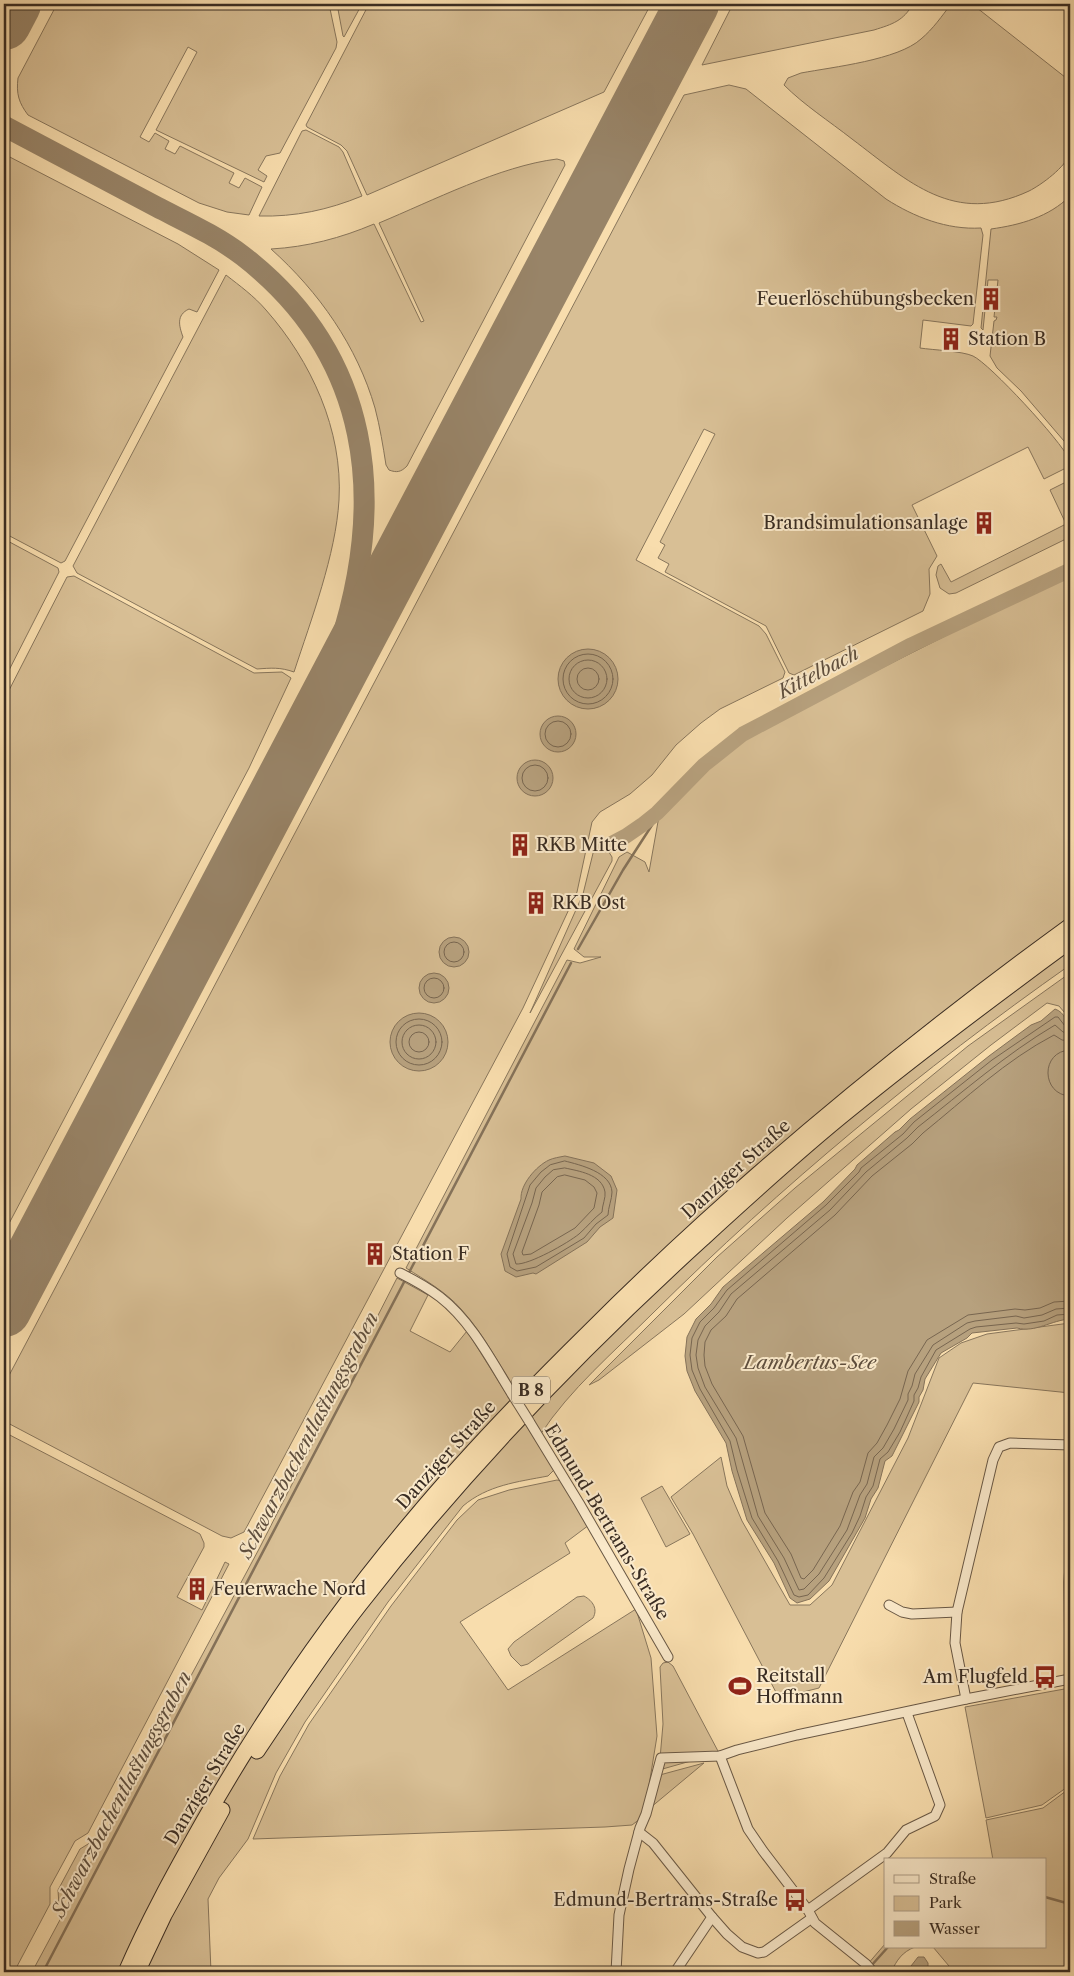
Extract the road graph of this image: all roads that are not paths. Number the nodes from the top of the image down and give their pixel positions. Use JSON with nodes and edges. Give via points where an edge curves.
{"nodes":[{"id":1,"x":1070,"y":926,"type":"edge"},
{"id":2,"x":1070,"y":941,"type":"edge"},
{"id":3,"x":400,"y":1273,"type":"dead end"},
{"id":4,"x":1070,"y":1446,"type":"edge"},
{"id":5,"x":1070,"y":1563,"type":"edge"},
{"id":6,"x":889,"y":1605,"type":"dead end"},
{"id":7,"x":957,"y":1612,"type":"junction"},
{"id":8,"x":668,"y":1657,"type":"dead end"},
{"id":9,"x":1070,"y":1679,"type":"edge"},
{"id":10,"x":966,"y":1699,"type":"junction"},
{"id":11,"x":907,"y":1713,"type":"junction"},
{"id":12,"x":720,"y":1756,"type":"junction"},
{"id":13,"x":639,"y":1832,"type":"junction"},
{"id":14,"x":810,"y":1914,"type":"junction"},
{"id":15,"x":712,"y":1918,"type":"junction"},
{"id":16,"x":126,"y":1972,"type":"edge"},
{"id":17,"x":137,"y":1972,"type":"edge"},
{"id":18,"x":616,"y":1972,"type":"edge"},
{"id":19,"x":675,"y":1972,"type":"edge"},
{"id":20,"x":873,"y":1972,"type":"edge"}],
"edges":[{"from":1,"to":16,"type":"highway","name":"Danziger Straße","number":"B 8","via":[[840,1102],[755,1176],[630,1291],[460,1467],[351,1597],[232,1770],[154,1909]]},
{"from":2,"to":17,"type":"highway","name":"Danziger Straße","number":"B 8","via":[[848,1111],[762,1184],[650,1286],[488,1452],[359,1606],[298,1690],[241,1775],[164,1915]]},
{"from":3,"to":8,"type":"street","name":"Edmund-Bertrams-Straße","bridge":true,"via":[[423,1284],[441,1298],[472,1331],[584,1511]]},
{"from":4,"to":7,"type":"street","via":[[1010,1443],[999,1447],[993,1460]]},
{"from":5,"to":9,"type":"street"},
{"from":6,"to":7,"type":"street","via":[[912,1614]]},
{"from":7,"to":10,"type":"street","via":[[955,1644]]},
{"from":9,"to":10,"type":"street"},
{"from":10,"to":11,"type":"street"},
{"from":11,"to":12,"type":"street","via":[[797,1735]]},
{"from":11,"to":14,"type":"street","via":[[940,1805],[938,1811],[932,1818],[906,1830],[886,1853]]},
{"from":12,"to":13,"type":"street","via":[[661,1758]]},
{"from":12,"to":14,"type":"street","via":[[748,1829]]},
{"from":13,"to":15,"type":"street","via":[[653,1843]]},
{"from":13,"to":18,"type":"street","via":[[619,1915]]},
{"from":14,"to":15,"type":"street","via":[[764,1952],[758,1953],[742,1947]]},
{"from":14,"to":20,"type":"street","via":[[836,1942]]},
{"from":15,"to":19,"type":"street"}]}
